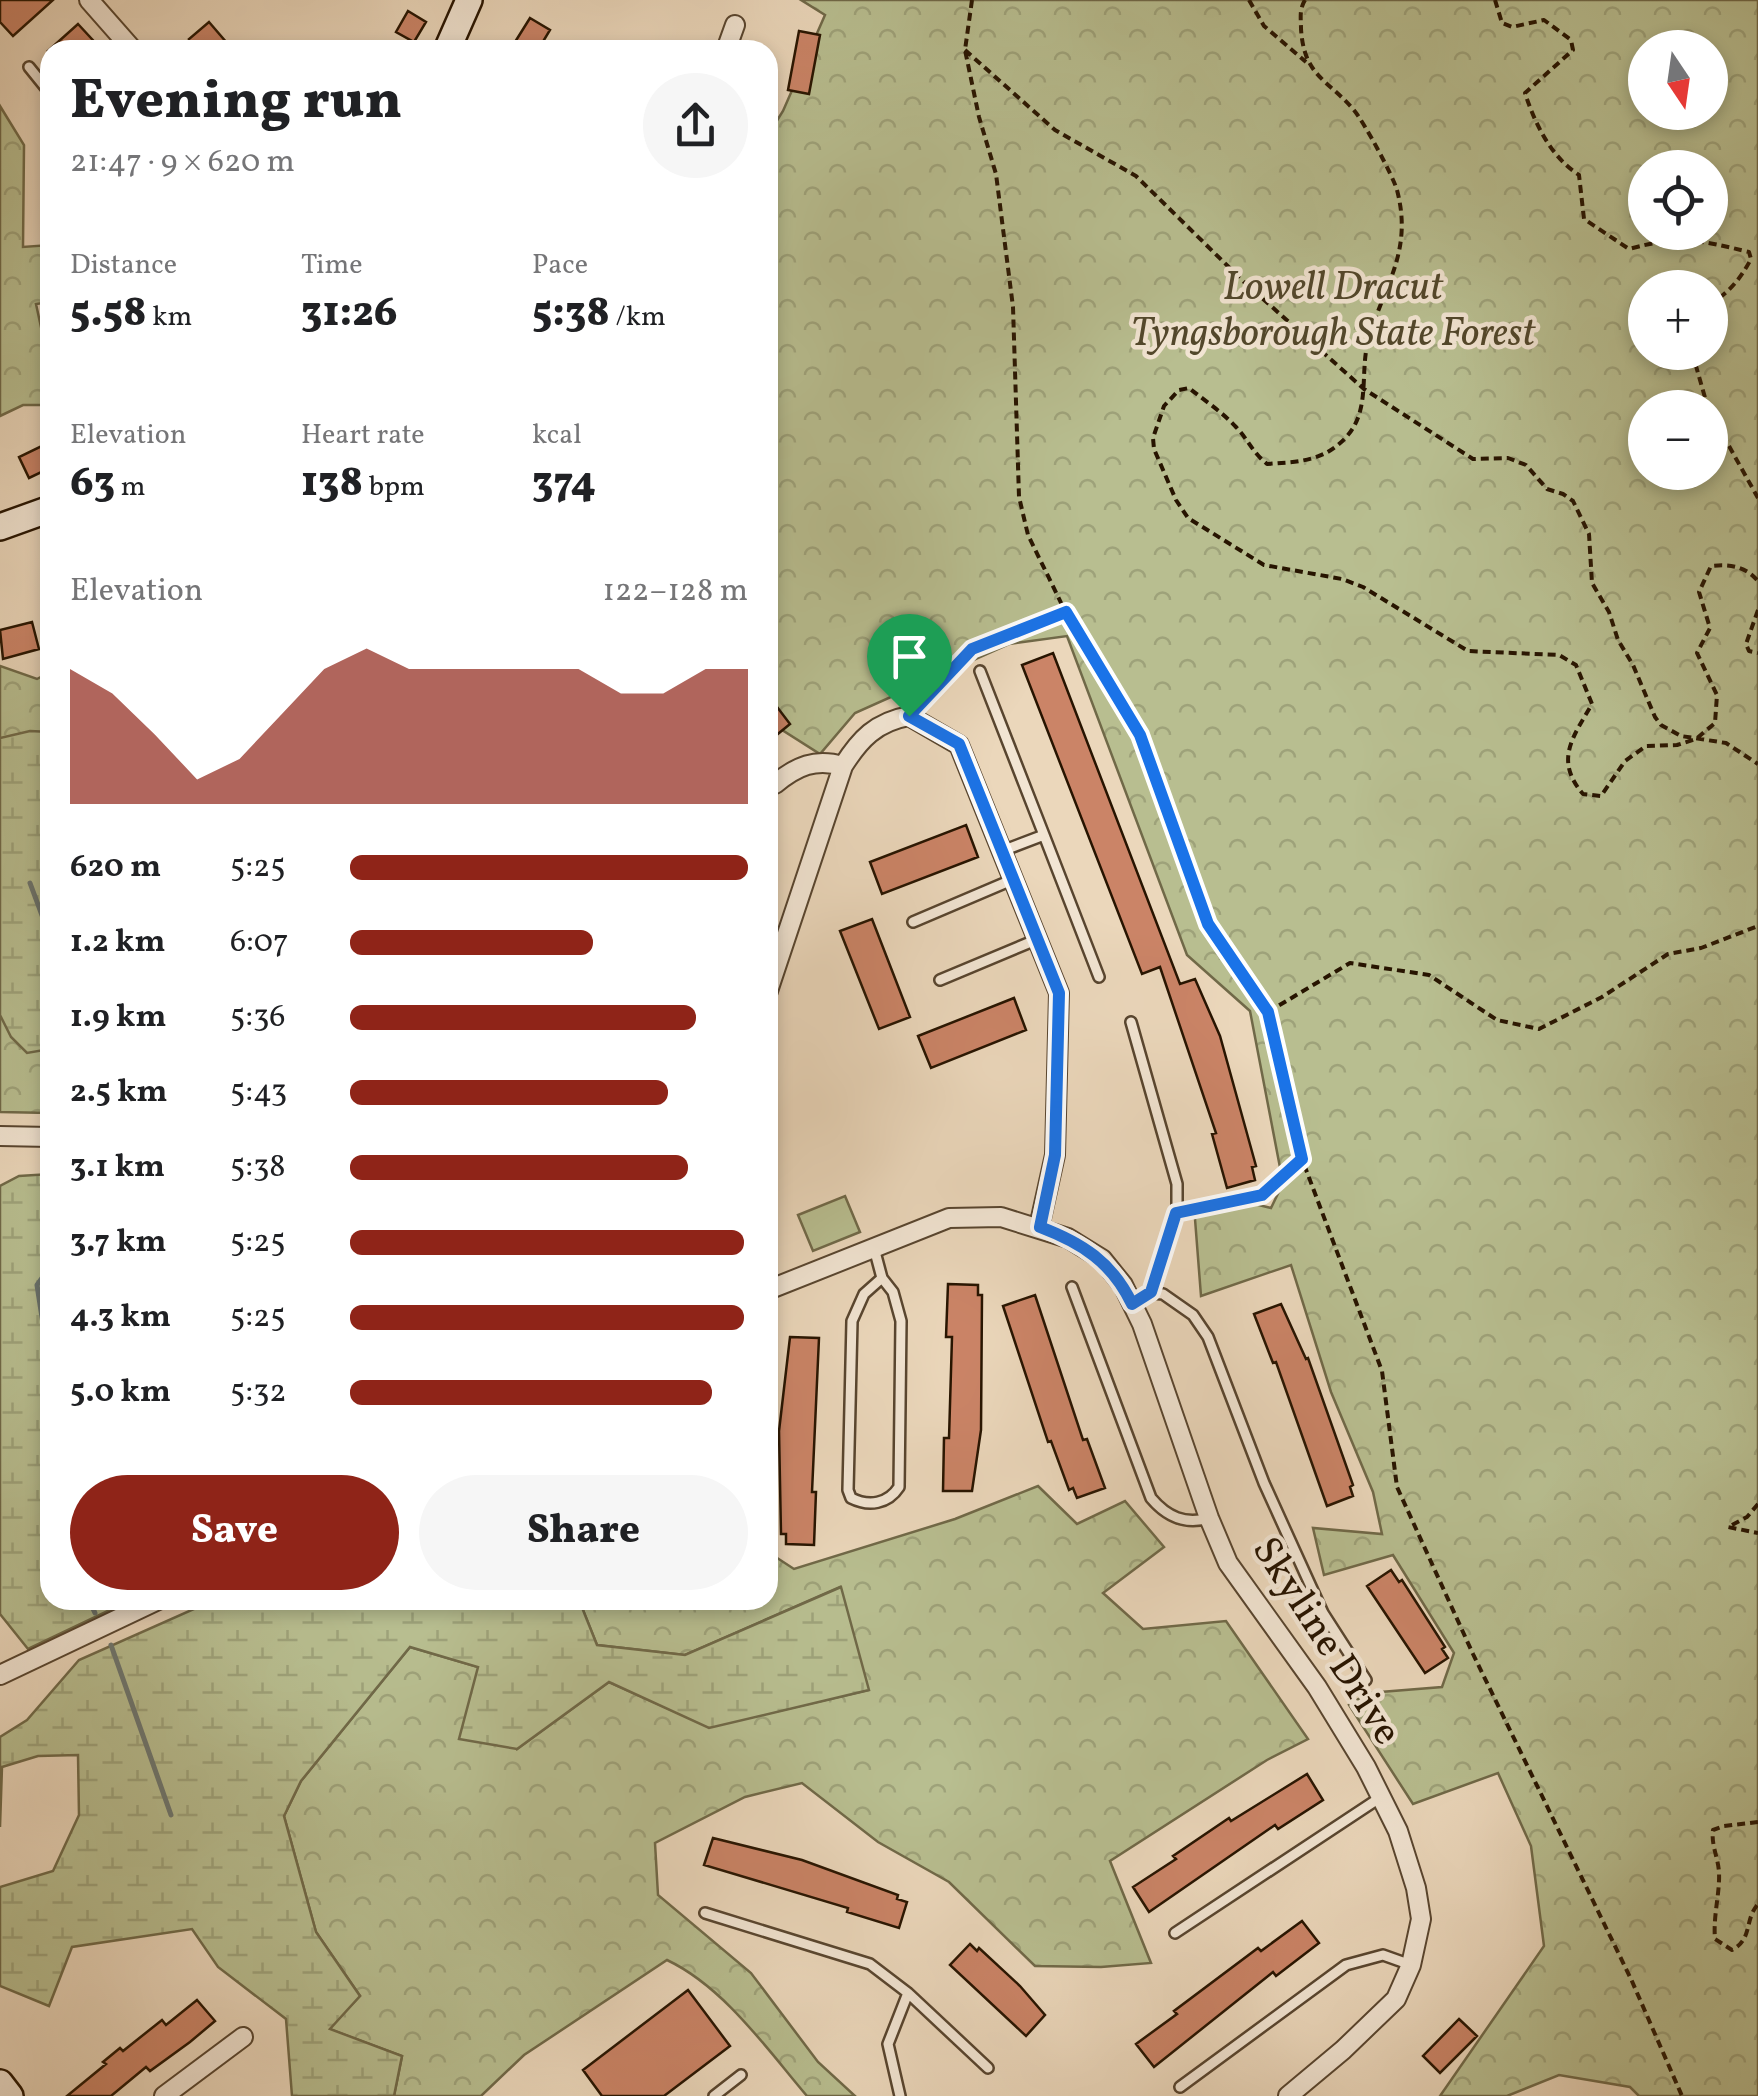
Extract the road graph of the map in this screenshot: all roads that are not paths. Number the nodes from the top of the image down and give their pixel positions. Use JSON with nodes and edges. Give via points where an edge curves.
{"nodes":[{"id":1,"x":90,"y":0,"type":"edge"},
{"id":2,"x":469,"y":0,"type":"edge"},
{"id":3,"x":735,"y":25,"type":"dead end"},
{"id":4,"x":124,"y":40,"type":"edge"},
{"id":5,"x":451,"y":40,"type":"edge"},
{"id":6,"x":730,"y":40,"type":"edge"},
{"id":7,"x":29,"y":67,"type":"dead end"},
{"id":8,"x":40,"y":81,"type":"edge"},
{"id":9,"x":40,"y":512,"type":"edge"},
{"id":10,"x":0,"y":527,"type":"edge"},
{"id":11,"x":980,"y":672,"type":"dead end"},
{"id":12,"x":843,"y":766,"type":"junction"},
{"id":13,"x":778,"y":784,"type":"edge"},
{"id":14,"x":1044,"y":834,"type":"junction"},
{"id":15,"x":1002,"y":850,"type":"junction"},
{"id":16,"x":1014,"y":879,"type":"junction"},
{"id":17,"x":913,"y":922,"type":"dead end"},
{"id":18,"x":1038,"y":940,"type":"junction"},
{"id":19,"x":778,"y":962,"type":"edge"},
{"id":20,"x":1100,"y":977,"type":"dead end"},
{"id":21,"x":940,"y":980,"type":"dead end"},
{"id":22,"x":1131,"y":1022,"type":"dead end"},
{"id":23,"x":0,"y":1136,"type":"edge"},
{"id":24,"x":40,"y":1138,"type":"edge"},
{"id":25,"x":1040,"y":1227,"type":"junction"},
{"id":26,"x":874,"y":1248,"type":"junction"},
{"id":27,"x":882,"y":1278,"type":"junction"},
{"id":28,"x":778,"y":1286,"type":"edge"},
{"id":29,"x":1072,"y":1287,"type":"dead end"},
{"id":30,"x":1151,"y":1292,"type":"junction"},
{"id":31,"x":1132,"y":1304,"type":"junction"},
{"id":32,"x":1209,"y":1518,"type":"junction"},
{"id":33,"x":137,"y":1610,"type":"edge"},
{"id":34,"x":0,"y":1675,"type":"edge"},
{"id":35,"x":1366,"y":1680,"type":"dead end"},
{"id":36,"x":1381,"y":1796,"type":"junction"},
{"id":37,"x":706,"y":1913,"type":"dead end"},
{"id":38,"x":1174,"y":1933,"type":"dead end"},
{"id":39,"x":1411,"y":1965,"type":"junction"},
{"id":40,"x":908,"y":1994,"type":"junction"},
{"id":41,"x":243,"y":2037,"type":"dead end"},
{"id":42,"x":988,"y":2068,"type":"dead end"},
{"id":43,"x":741,"y":2074,"type":"dead end"},
{"id":44,"x":0,"y":2083,"type":"edge"},
{"id":45,"x":1180,"y":2087,"type":"dead end"},
{"id":46,"x":10,"y":2096,"type":"edge"},
{"id":47,"x":164,"y":2096,"type":"edge"},
{"id":48,"x":714,"y":2096,"type":"edge"},
{"id":49,"x":900,"y":2096,"type":"edge"},
{"id":50,"x":1288,"y":2096,"type":"edge"}],
"edges":[{"from":1,"to":4,"type":"street"},
{"from":2,"to":5,"type":"street"},
{"from":3,"to":6,"type":"street"},
{"from":7,"to":8,"type":"lane"},
{"from":9,"to":10,"type":"street"},
{"from":11,"to":14,"type":"lane"},
{"from":12,"to":13,"type":"street","via":[[811,762]]},
{"from":12,"to":15,"type":"street","via":[[858,741],[886,720],[909,716],[959,744]]},
{"from":12,"to":19,"type":"street"},
{"from":14,"to":15,"type":"lane"},
{"from":14,"to":20,"type":"lane"},
{"from":15,"to":16,"type":"street"},
{"from":16,"to":17,"type":"lane"},
{"from":16,"to":18,"type":"street"},
{"from":18,"to":21,"type":"lane"},
{"from":18,"to":25,"type":"street","via":[[1059,993],[1055,1155]]},
{"from":22,"to":30,"type":"lane","via":[[1177,1184],[1176,1213]]},
{"from":23,"to":24,"type":"street"},
{"from":25,"to":26,"type":"street","name":"Skyline Drive","via":[[1001,1217],[948,1218]]},
{"from":25,"to":31,"type":"street","name":"Skyline Drive","via":[[1102,1259]]},
{"from":26,"to":27,"type":"lane"},
{"from":26,"to":28,"type":"street","name":"Skyline Drive"},
{"from":27,"to":27,"type":"lane","via":[[901,1321],[899,1487],[886,1500],[860,1503],[848,1490],[852,1322],[864,1294]]},
{"from":29,"to":32,"type":"lane","via":[[1151,1498],[1188,1522]]},
{"from":30,"to":31,"type":"lane"},
{"from":30,"to":35,"type":"lane","via":[[1177,1301],[1208,1337],[1323,1613]]},
{"from":31,"to":32,"type":"street","name":"Skyline Drive"},
{"from":32,"to":36,"type":"street","name":"Skyline Drive","via":[[1228,1563],[1317,1688]]},
{"from":33,"to":34,"type":"street"},
{"from":36,"to":38,"type":"lane"},
{"from":36,"to":39,"type":"street","name":"Skyline Drive","via":[[1398,1831],[1422,1920]]},
{"from":37,"to":40,"type":"lane","via":[[870,1964]]},
{"from":39,"to":45,"type":"lane","via":[[1383,1956],[1346,1965]]},
{"from":39,"to":50,"type":"street","name":"Skyline Drive","via":[[1396,1999]]},
{"from":40,"to":42,"type":"lane"},
{"from":40,"to":49,"type":"lane","via":[[888,2044]]},
{"from":41,"to":47,"type":"street"},
{"from":43,"to":48,"type":"lane"},
{"from":44,"to":46,"type":"street"}]}
